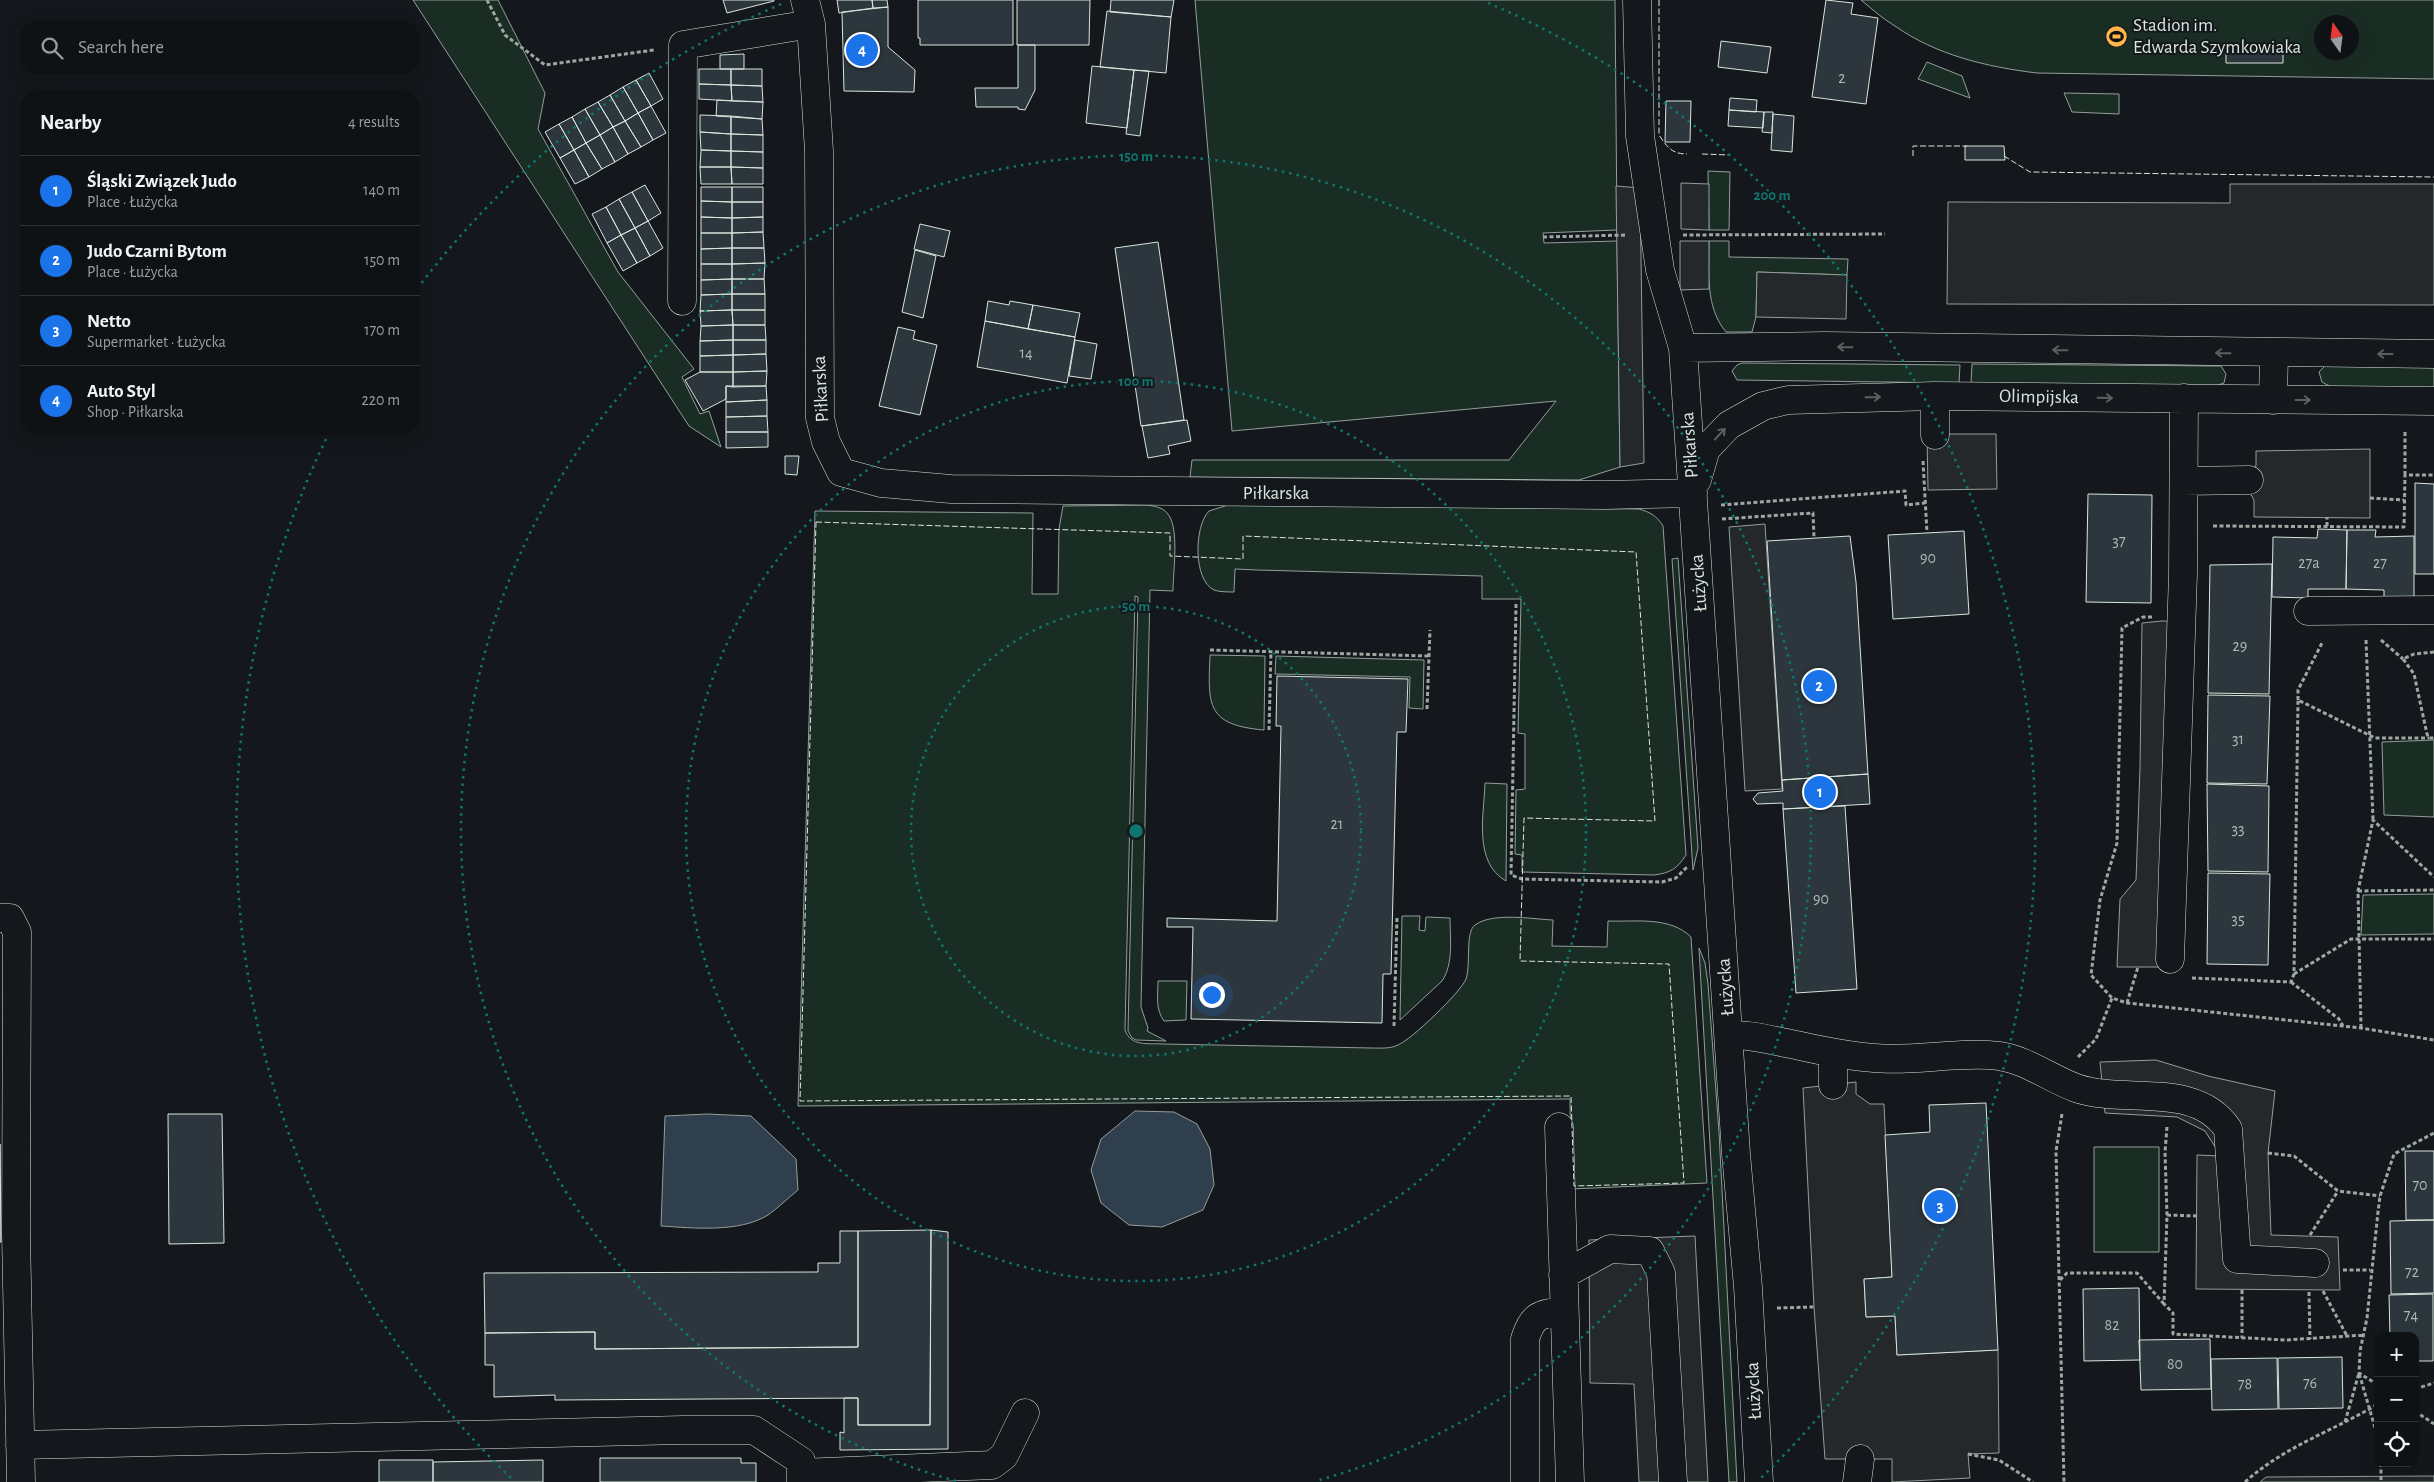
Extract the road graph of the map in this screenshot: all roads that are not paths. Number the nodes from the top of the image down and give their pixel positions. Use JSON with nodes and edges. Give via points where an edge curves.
{"nodes":[{"id":1,"x":1637,"y":0,"type":"edge"},
{"id":2,"x":808,"y":12,"type":"edge"},
{"id":3,"x":682,"y":302,"type":"dead end"},
{"id":4,"x":1683,"y":348,"type":"junction"},
{"id":5,"x":2274,"y":354,"type":"junction"},
{"id":6,"x":2434,"y":354,"type":"edge"},
{"id":7,"x":1935,"y":396,"type":"junction"},
{"id":8,"x":2184,"y":398,"type":"junction"},
{"id":9,"x":2272,"y":400,"type":"junction"},
{"id":10,"x":2434,"y":401,"type":"edge"},
{"id":11,"x":1935,"y":434,"type":"dead end"},
{"id":12,"x":2248,"y":480,"type":"dead end"},
{"id":13,"x":2184,"y":481,"type":"junction"},
{"id":14,"x":1693,"y":493,"type":"junction"},
{"id":15,"x":2434,"y":610,"type":"edge"},
{"id":16,"x":2308,"y":611,"type":"dead end"},
{"id":17,"x":0,"y":918,"type":"edge"},
{"id":18,"x":2170,"y":959,"type":"dead end"},
{"id":19,"x":1729,"y":1035,"type":"junction"},
{"id":20,"x":1833,"y":1054,"type":"junction"},
{"id":21,"x":1833,"y":1086,"type":"dead end"},
{"id":22,"x":1558,"y":1127,"type":"dead end"},
{"id":23,"x":2327,"y":1266,"type":"road end"},
{"id":24,"x":1563,"y":1275,"type":"junction"},
{"id":25,"x":1564,"y":1311,"type":"junction"},
{"id":26,"x":1025,"y":1413,"type":"dead end"},
{"id":27,"x":20,"y":1445,"type":"junction"},
{"id":28,"x":801,"y":1477,"type":"edge"},
{"id":29,"x":21,"y":1482,"type":"edge"},
{"id":30,"x":1525,"y":1482,"type":"edge"},
{"id":31,"x":1570,"y":1482,"type":"edge"},
{"id":32,"x":1673,"y":1482,"type":"edge"},
{"id":33,"x":1758,"y":1482,"type":"edge"}],
"edges":[{"from":1,"to":4,"type":"street","name":"Piłkarska","via":[[1640,136],[1660,270]]},
{"from":2,"to":3,"type":"street","via":[[684,45]]},
{"from":2,"to":14,"type":"street","name":"Piłkarska","via":[[819,151],[820,418],[826,442],[841,472],[881,483],[951,489],[1188,499]]},
{"from":5,"to":4,"type":"street","one_way":true,"via":[[1882,347]]},
{"from":4,"to":14,"type":"street","name":"Piłkarska"},
{"from":6,"to":5,"type":"street","one_way":true},
{"from":5,"to":9,"type":"street"},
{"from":7,"to":8,"type":"street","name":"Olimpijska","one_way":true},
{"from":7,"to":11,"type":"street"},
{"from":14,"to":7,"type":"street","name":"Olimpijska","one_way":true,"via":[[1706,450],[1729,425],[1764,406],[1796,399]]},
{"from":8,"to":9,"type":"street","name":"Olimpijska"},
{"from":8,"to":13,"type":"street"},
{"from":9,"to":10,"type":"street","name":"Olimpijska","one_way":true},
{"from":12,"to":13,"type":"street"},
{"from":13,"to":18,"type":"street"},
{"from":14,"to":19,"type":"street","name":"Łużycka","via":[[1711,903]]},
{"from":15,"to":16,"type":"street"},
{"from":17,"to":27,"type":"street","via":[[10,918],[17,932],[16,1234]]},
{"from":19,"to":20,"type":"street","via":[[1747,1034]]},
{"from":19,"to":33,"type":"street","name":"Łużycka","via":[[1748,1287]]},
{"from":20,"to":21,"type":"street"},
{"from":20,"to":23,"type":"street","via":[[1877,1059],[2000,1056],[2068,1084],[2104,1094],[2145,1095],[2204,1106],[2228,1129],[2237,1259]]},
{"from":22,"to":24,"type":"street"},
{"from":24,"to":25,"type":"street"},
{"from":24,"to":32,"type":"street","via":[[1610,1250],[1650,1251],[1661,1273]]},
{"from":25,"to":30,"type":"street","via":[[1543,1314],[1530,1322],[1525,1339]]},
{"from":25,"to":31,"type":"street"},
{"from":26,"to":28,"type":"street","via":[[1004,1456],[992,1465]]},
{"from":27,"to":28,"type":"street","via":[[754,1430],[802,1461]]},
{"from":27,"to":29,"type":"street"}]}
